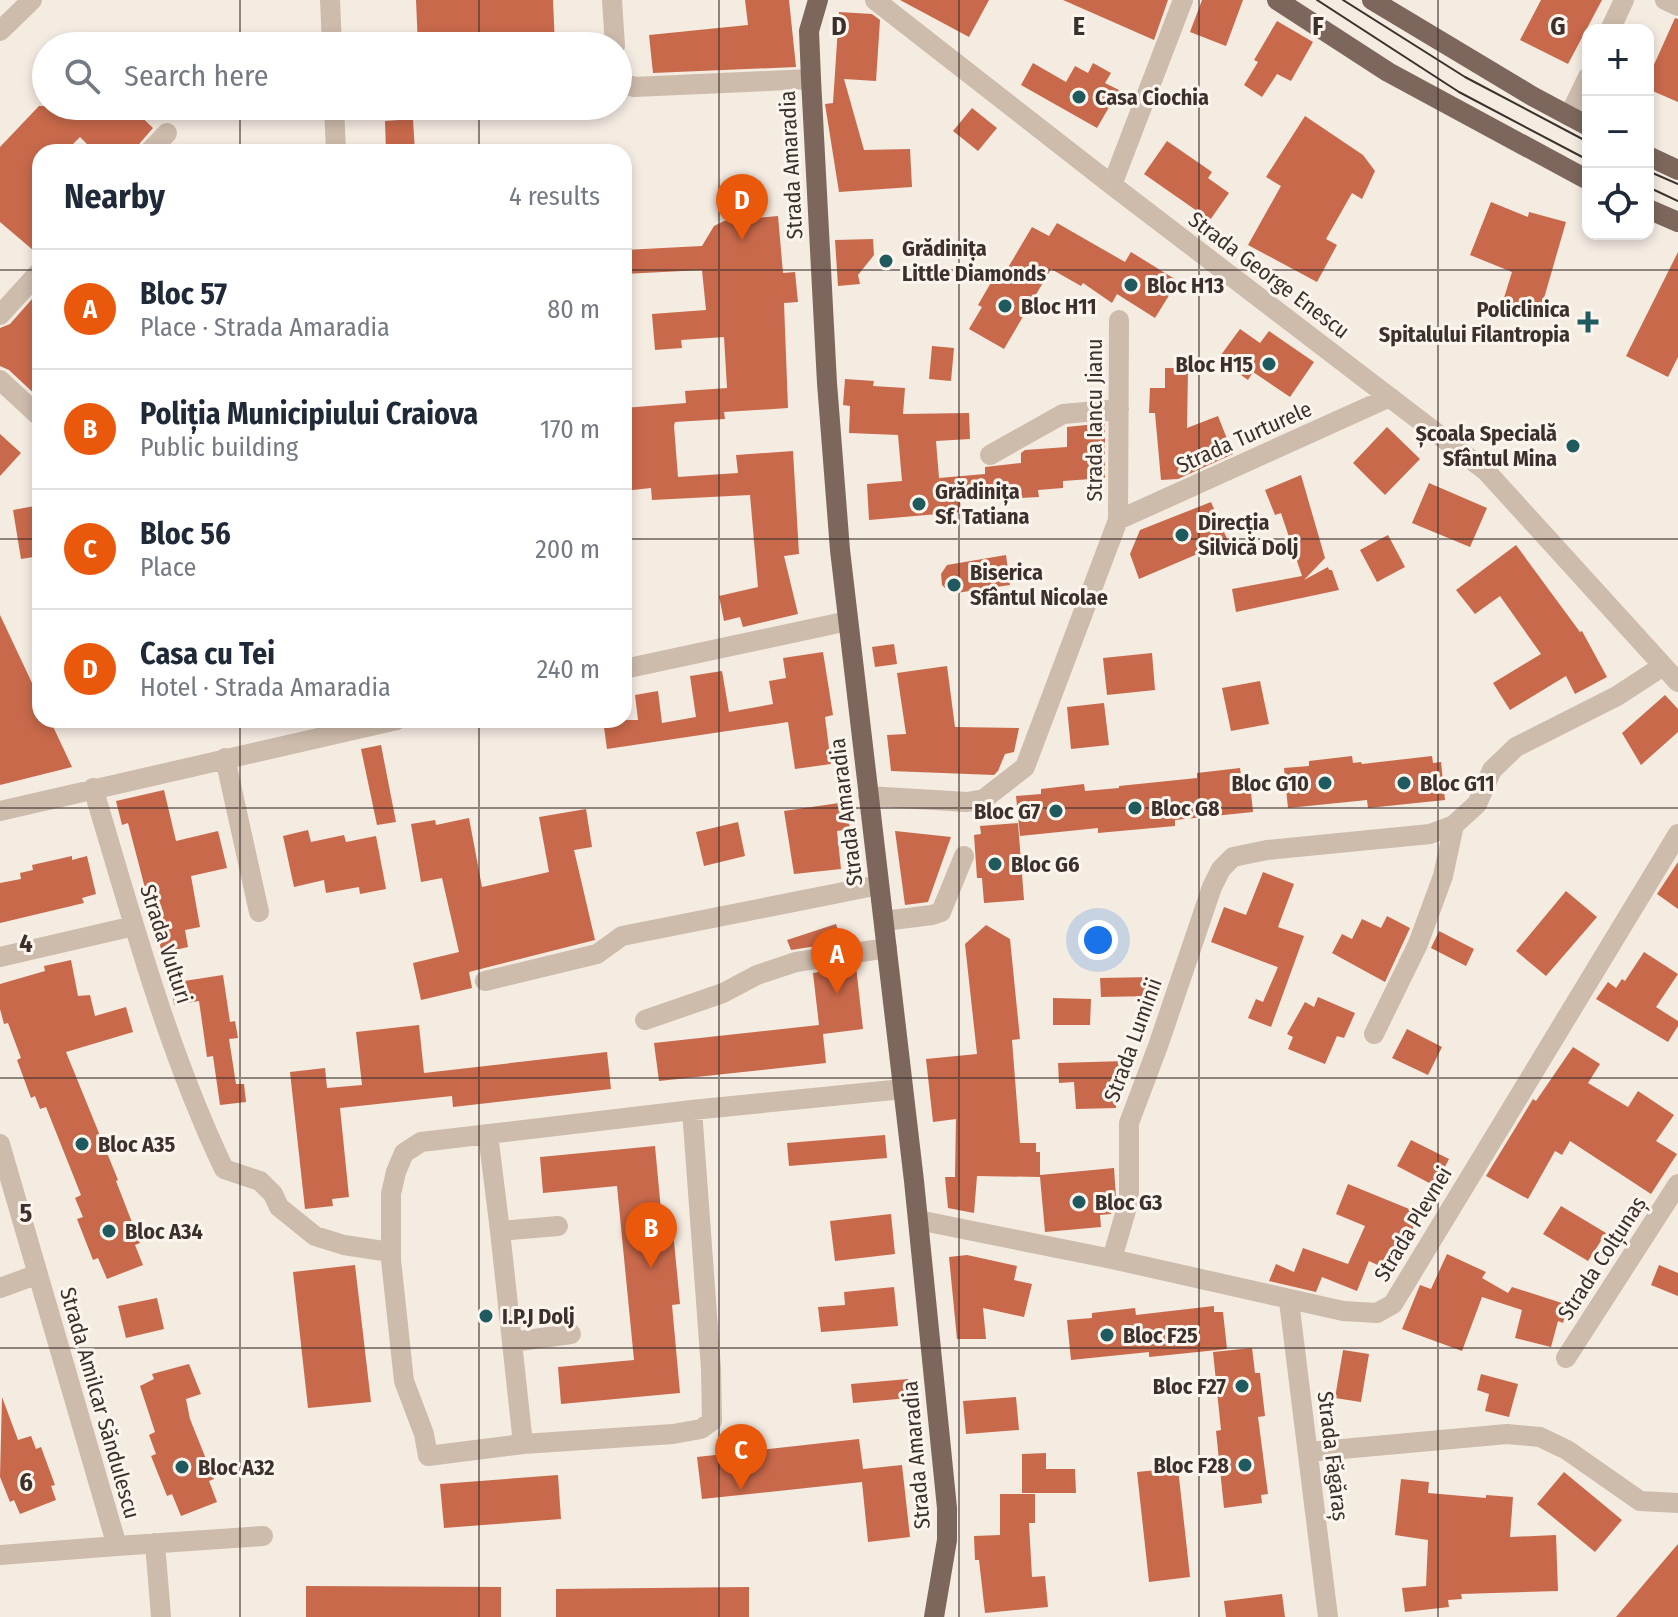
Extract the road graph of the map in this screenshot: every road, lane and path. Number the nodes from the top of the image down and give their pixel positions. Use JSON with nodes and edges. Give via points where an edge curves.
{"nodes":[{"id":1,"x":32,"y":0,"type":"edge"},
{"id":2,"x":330,"y":0,"type":"edge"},
{"id":3,"x":612,"y":0,"type":"edge"},
{"id":4,"x":818,"y":0,"type":"edge"},
{"id":5,"x":875,"y":0,"type":"edge"},
{"id":6,"x":1183,"y":0,"type":"edge"},
{"id":7,"x":1277,"y":0,"type":"edge"},
{"id":8,"x":1372,"y":0,"type":"edge"},
{"id":9,"x":1624,"y":0,"type":"edge"},
{"id":10,"x":1665,"y":0,"type":"edge"},
{"id":11,"x":1678,"y":6,"type":"edge"},
{"id":12,"x":1394,"y":8,"type":"edge"},
{"id":13,"x":1613,"y":24,"type":"edge"},
{"id":14,"x":0,"y":31,"type":"edge"},
{"id":15,"x":331,"y":32,"type":"edge"},
{"id":16,"x":614,"y":32,"type":"edge"},
{"id":17,"x":811,"y":79,"type":"junction"},
{"id":18,"x":632,"y":86,"type":"edge"},
{"id":19,"x":1582,"y":89,"type":"edge"},
{"id":20,"x":1569,"y":116,"type":"junction"},
{"id":21,"x":335,"y":120,"type":"edge"},
{"id":22,"x":1582,"y":123,"type":"edge"},
{"id":23,"x":167,"y":133,"type":"dead end"},
{"id":24,"x":157,"y":144,"type":"edge"},
{"id":25,"x":336,"y":144,"type":"edge"},
{"id":26,"x":1654,"y":159,"type":"edge"},
{"id":27,"x":1678,"y":170,"type":"edge"},
{"id":28,"x":1582,"y":177,"type":"edge"},
{"id":29,"x":1112,"y":185,"type":"junction"},
{"id":30,"x":1654,"y":212,"type":"edge"},
{"id":31,"x":1678,"y":222,"type":"edge"},
{"id":32,"x":32,"y":280,"type":"edge"},
{"id":33,"x":0,"y":315,"type":"edge"},
{"id":34,"x":1119,"y":320,"type":"dead end"},
{"id":35,"x":0,"y":380,"type":"edge"},
{"id":36,"x":1390,"y":397,"type":"junction"},
{"id":37,"x":1119,"y":409,"type":"junction"},
{"id":38,"x":32,"y":410,"type":"edge"},
{"id":39,"x":990,"y":455,"type":"dead end"},
{"id":40,"x":1118,"y":520,"type":"junction"},
{"id":41,"x":848,"y":621,"type":"junction"},
{"id":42,"x":1663,"y":666,"type":"junction"},
{"id":43,"x":632,"y":667,"type":"edge"},
{"id":44,"x":1678,"y":682,"type":"edge"},
{"id":45,"x":361,"y":728,"type":"edge"},
{"id":46,"x":225,"y":758,"type":"junction"},
{"id":47,"x":93,"y":788,"type":"junction"},
{"id":48,"x":868,"y":796,"type":"junction"},
{"id":49,"x":0,"y":811,"type":"edge"},
{"id":50,"x":1454,"y":825,"type":"junction"},
{"id":51,"x":1678,"y":834,"type":"edge"},
{"id":52,"x":964,"y":856,"type":"dead end"},
{"id":53,"x":879,"y":885,"type":"junction"},
{"id":54,"x":259,"y":912,"type":"dead end"},
{"id":55,"x":884,"y":921,"type":"junction"},
{"id":56,"x":134,"y":926,"type":"junction"},
{"id":57,"x":887,"y":948,"type":"junction"},
{"id":58,"x":0,"y":957,"type":"edge"},
{"id":59,"x":485,"y":981,"type":"dead end"},
{"id":60,"x":645,"y":1020,"type":"dead end"},
{"id":61,"x":1374,"y":1034,"type":"dead end"},
{"id":62,"x":903,"y":1089,"type":"junction"},
{"id":63,"x":692,"y":1110,"type":"junction"},
{"id":64,"x":488,"y":1134,"type":"junction"},
{"id":65,"x":0,"y":1144,"type":"edge"},
{"id":66,"x":1678,"y":1184,"type":"edge"},
{"id":67,"x":918,"y":1220,"type":"junction"},
{"id":68,"x":558,"y":1226,"type":"dead end"},
{"id":69,"x":500,"y":1231,"type":"junction"},
{"id":70,"x":390,"y":1252,"type":"junction"},
{"id":71,"x":1112,"y":1259,"type":"junction"},
{"id":72,"x":38,"y":1274,"type":"junction"},
{"id":73,"x":0,"y":1288,"type":"edge"},
{"id":74,"x":1289,"y":1301,"type":"junction"},
{"id":75,"x":571,"y":1334,"type":"dead end"},
{"id":76,"x":512,"y":1342,"type":"junction"},
{"id":77,"x":1566,"y":1358,"type":"dead end"},
{"id":78,"x":523,"y":1444,"type":"junction"},
{"id":79,"x":1309,"y":1452,"type":"junction"},
{"id":80,"x":1678,"y":1503,"type":"edge"},
{"id":81,"x":263,"y":1536,"type":"dead end"},
{"id":82,"x":155,"y":1543,"type":"junction"},
{"id":83,"x":117,"y":1546,"type":"junction"},
{"id":84,"x":0,"y":1555,"type":"edge"},
{"id":85,"x":935,"y":1616,"type":"edge"},
{"id":86,"x":161,"y":1617,"type":"edge"},
{"id":87,"x":1328,"y":1617,"type":"edge"}],
"edges":[{"from":1,"to":14,"type":"street"},
{"from":2,"to":15,"type":"street"},
{"from":3,"to":16,"type":"street"},
{"from":4,"to":17,"type":"main road","name":"Strada Amaradia","via":[[809,31]]},
{"from":5,"to":29,"type":"street","name":"Strada George Enescu"},
{"from":6,"to":29,"type":"street"},
{"from":7,"to":28,"type":"main road","via":[[1388,72]]},
{"from":8,"to":12,"type":"main road"},
{"from":9,"to":13,"type":"street"},
{"from":10,"to":11,"type":"street"},
{"from":12,"to":20,"type":"main road"},
{"from":17,"to":18,"type":"street"},
{"from":17,"to":41,"type":"main road","name":"Strada Amaradia","via":[[827,383]]},
{"from":19,"to":20,"type":"street"},
{"from":20,"to":22,"type":"main road"},
{"from":21,"to":25,"type":"street"},
{"from":23,"to":24,"type":"street"},
{"from":26,"to":27,"type":"main road"},
{"from":29,"to":36,"type":"street","name":"Strada George Enescu"},
{"from":30,"to":31,"type":"main road"},
{"from":32,"to":33,"type":"street"},
{"from":34,"to":37,"type":"street","name":"Strada Iancu Jianu"},
{"from":35,"to":38,"type":"street"},
{"from":36,"to":40,"type":"street","name":"Strada Turturele"},
{"from":36,"to":42,"type":"street","name":"Strada George Enescu","via":[[1486,471]]},
{"from":37,"to":39,"type":"street","via":[[1063,414]]},
{"from":37,"to":40,"type":"street","name":"Strada Iancu Jianu"},
{"from":40,"to":48,"type":"street","name":"Strada Iancu Jianu","via":[[1025,767],[984,799]]},
{"from":41,"to":43,"type":"street"},
{"from":41,"to":48,"type":"main road","name":"Strada Amaradia"},
{"from":42,"to":44,"type":"street","name":"Strada George Enescu"},
{"from":42,"to":50,"type":"street","via":[[1617,696],[1516,747],[1492,770],[1477,804]]},
{"from":45,"to":46,"type":"street"},
{"from":46,"to":47,"type":"street"},
{"from":46,"to":54,"type":"street"},
{"from":47,"to":49,"type":"street"},
{"from":47,"to":56,"type":"street","name":"Strada Vulturi"},
{"from":48,"to":53,"type":"main road","name":"Strada Amaradia"},
{"from":50,"to":61,"type":"street","via":[[1443,876],[1418,944]]},
{"from":50,"to":71,"type":"street","name":"Strada Luminii","via":[[1430,834],[1267,850],[1233,857],[1221,869],[1129,1123],[1129,1200]]},
{"from":51,"to":74,"type":"street","name":"Strada Plevnei","via":[[1393,1304],[1377,1313]]},
{"from":52,"to":55,"type":"street","via":[[941,912]]},
{"from":53,"to":55,"type":"main road","name":"Strada Amaradia"},
{"from":53,"to":59,"type":"street","via":[[622,936],[597,954]]},
{"from":55,"to":57,"type":"main road","name":"Strada Amaradia"},
{"from":56,"to":58,"type":"street"},
{"from":56,"to":70,"type":"street","name":"Strada Vulturi","via":[[198,1112],[224,1169],[260,1181],[279,1207],[315,1236]]},
{"from":57,"to":60,"type":"street","via":[[796,962]]},
{"from":57,"to":62,"type":"main road","name":"Strada Amaradia"},
{"from":62,"to":63,"type":"street"},
{"from":62,"to":67,"type":"main road","name":"Strada Amaradia"},
{"from":63,"to":64,"type":"street"},
{"from":63,"to":78,"type":"street","via":[[712,1421],[701,1429],[673,1434]]},
{"from":64,"to":69,"type":"street"},
{"from":64,"to":70,"type":"street","via":[[421,1142],[404,1153],[391,1194]]},
{"from":65,"to":72,"type":"street","name":"Strada Amilcar Săndulescu"},
{"from":66,"to":77,"type":"street","name":"Strada Colțunaș"},
{"from":67,"to":71,"type":"street","name":"Strada Plevnei"},
{"from":67,"to":85,"type":"main road","name":"Strada Amaradia","via":[[947,1508]]},
{"from":68,"to":69,"type":"street"},
{"from":69,"to":76,"type":"street"},
{"from":70,"to":78,"type":"street","via":[[404,1381],[428,1456]]},
{"from":71,"to":74,"type":"street","name":"Strada Plevnei"},
{"from":72,"to":73,"type":"street","name":"Strada Amilcar Săndulescu"},
{"from":72,"to":83,"type":"street","name":"Strada Amilcar Săndulescu"},
{"from":74,"to":79,"type":"street","name":"Strada Făgăraș"},
{"from":75,"to":76,"type":"street"},
{"from":76,"to":78,"type":"street"},
{"from":79,"to":80,"type":"street","via":[[1507,1434],[1540,1437],[1640,1501]]},
{"from":79,"to":87,"type":"street","name":"Strada Făgăraș"},
{"from":81,"to":82,"type":"street","name":"Strada Amilcar Săndulescu"},
{"from":82,"to":83,"type":"street","name":"Strada Amilcar Săndulescu"},
{"from":82,"to":86,"type":"street"},
{"from":83,"to":84,"type":"street","name":"Strada Amilcar Săndulescu"}]}
